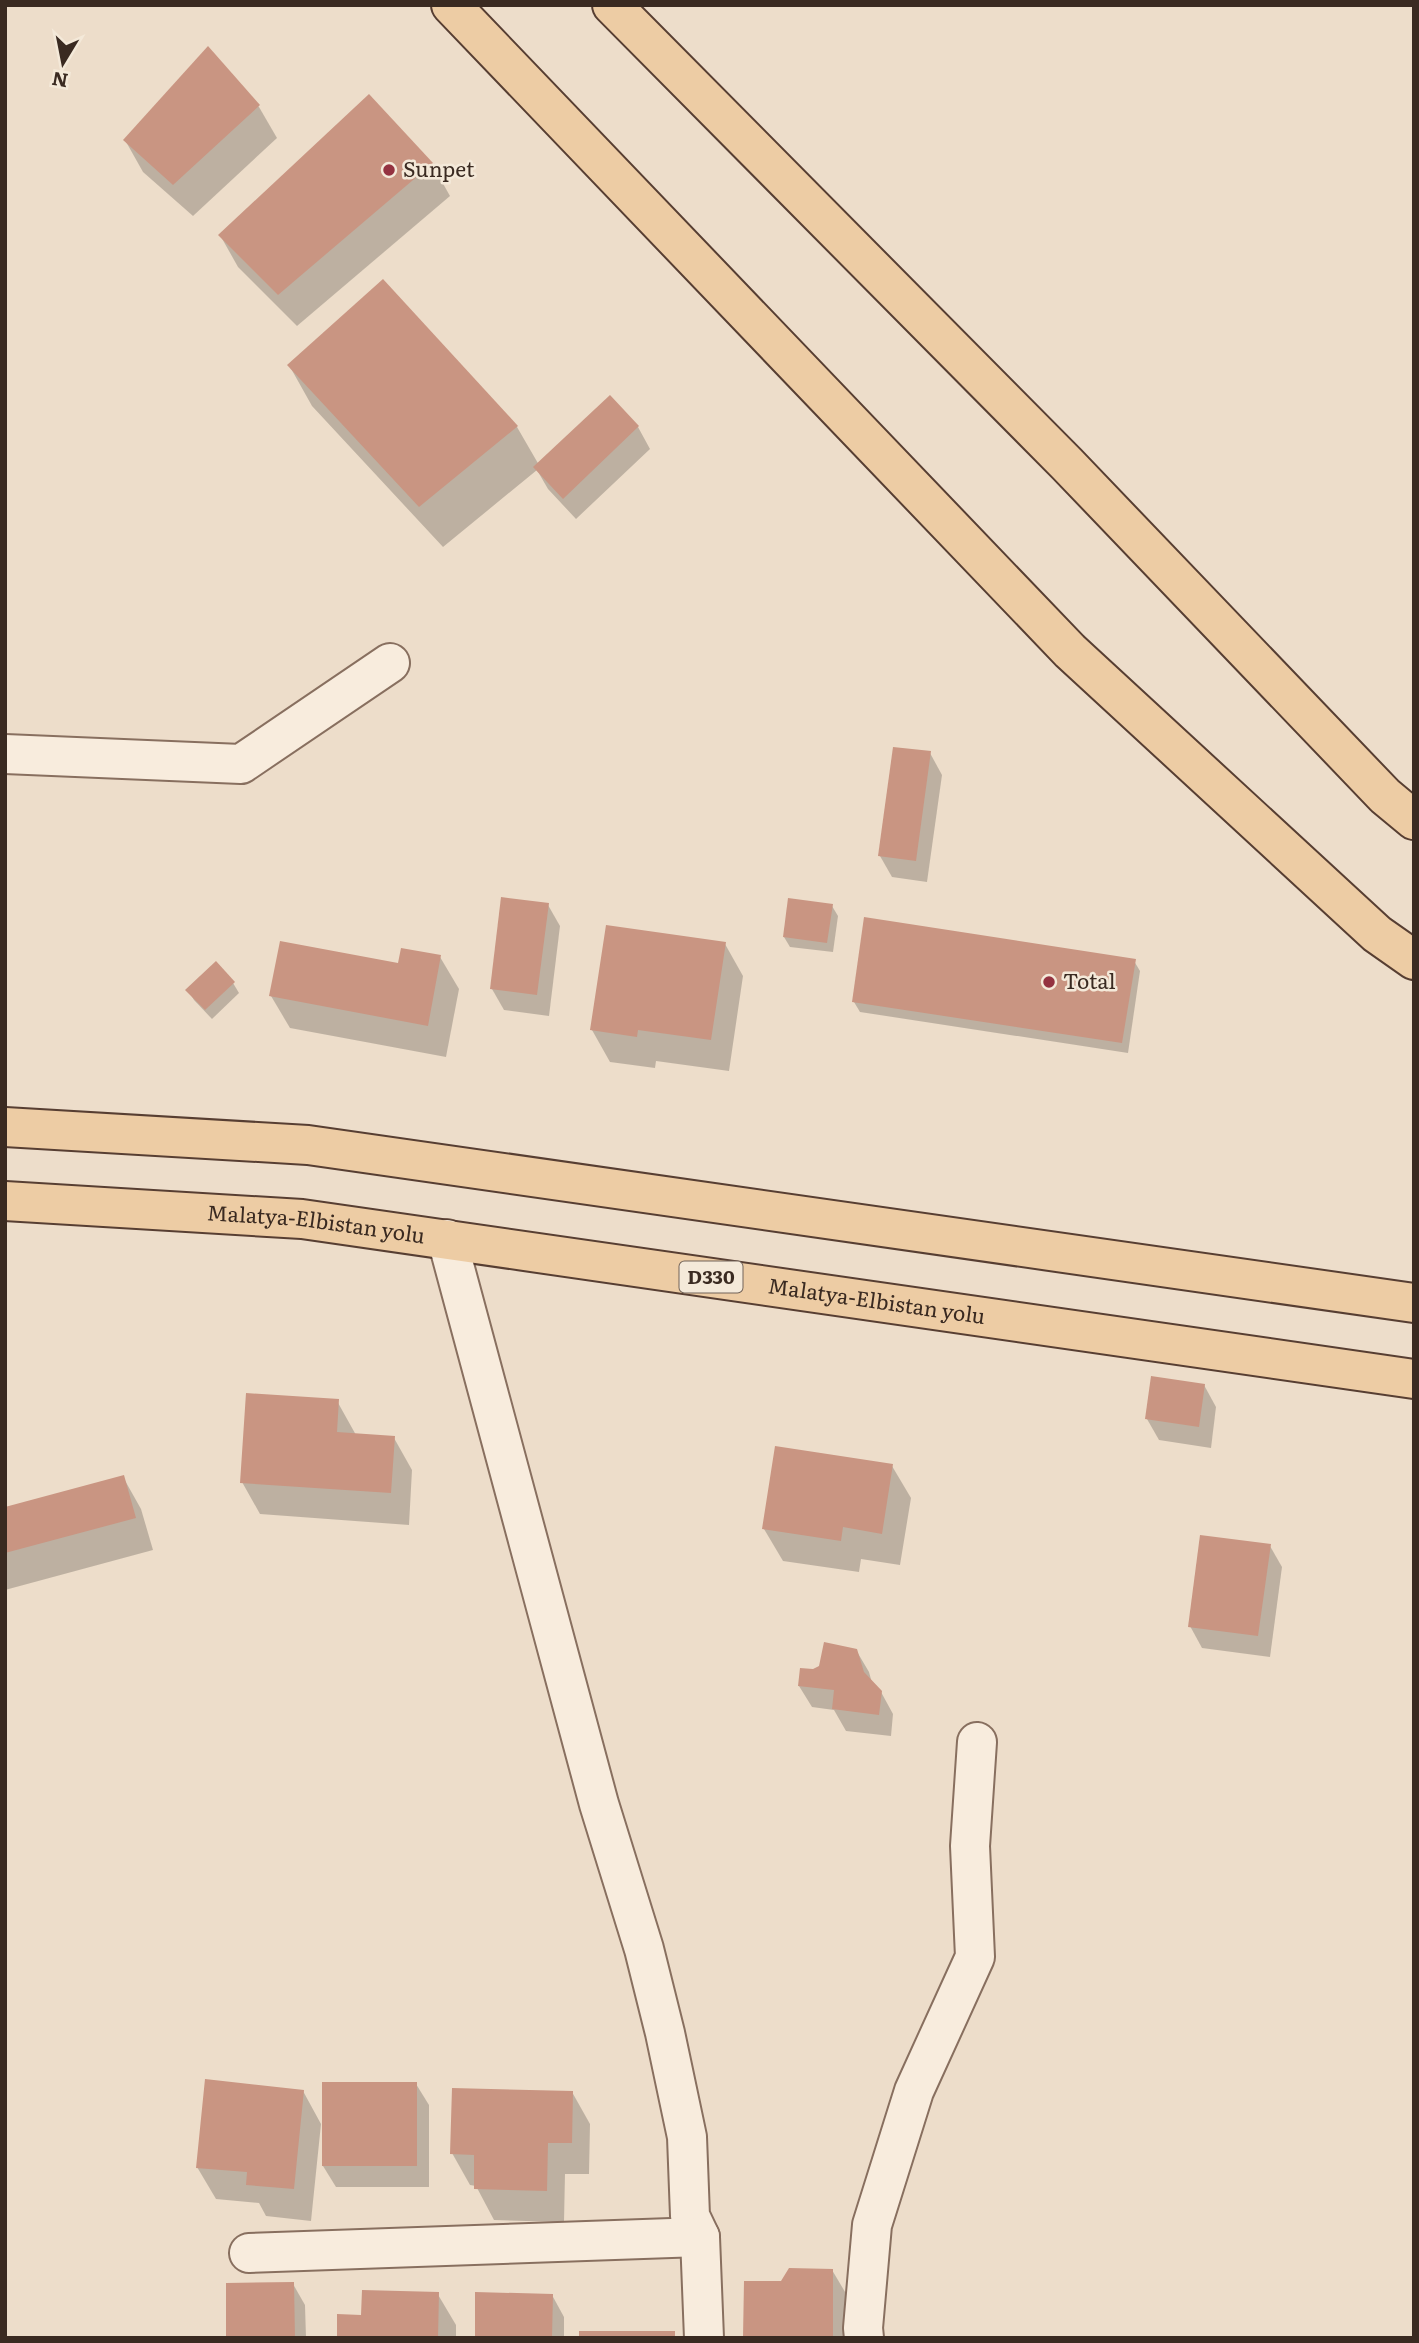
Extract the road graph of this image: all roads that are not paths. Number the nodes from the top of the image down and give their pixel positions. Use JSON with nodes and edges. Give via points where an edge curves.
{"nodes":[{"id":1,"x":451,"y":5,"type":"edge"},
{"id":2,"x":612,"y":5,"type":"edge"},
{"id":3,"x":390,"y":663,"type":"dead end"},
{"id":4,"x":5,"y":754,"type":"edge"},
{"id":5,"x":1414,"y":820,"type":"edge"},
{"id":6,"x":1414,"y":960,"type":"edge"},
{"id":7,"x":5,"y":1127,"type":"edge"},
{"id":8,"x":5,"y":1200,"type":"edge"},
{"id":9,"x":447,"y":1239,"type":"junction"},
{"id":10,"x":1414,"y":1303,"type":"edge"},
{"id":11,"x":1414,"y":1379,"type":"edge"},
{"id":12,"x":978,"y":1742,"type":"dead end"},
{"id":13,"x":700,"y":2237,"type":"junction"},
{"id":14,"x":249,"y":2253,"type":"dead end"},
{"id":15,"x":704,"y":2338,"type":"edge"},
{"id":16,"x":864,"y":2338,"type":"edge"}],
"edges":[{"from":1,"to":6,"type":"main road","via":[[1070,651],[1377,934]]},
{"from":2,"to":5,"type":"main road","via":[[1067,464],[1385,796]]},
{"from":3,"to":4,"type":"street","via":[[241,764]]},
{"from":7,"to":10,"type":"main road","via":[[308,1145]]},
{"from":8,"to":9,"type":"main road","name":"Malatya-Elbistan yolu","number":"D330","via":[[302,1219]]},
{"from":9,"to":11,"type":"main road","name":"Malatya-Elbistan yolu","number":"D330"},
{"from":9,"to":13,"type":"street","via":[[599,1804],[644,1949],[687,2137],[690,2216]]},
{"from":12,"to":16,"type":"street","via":[[970,1846],[975,1956],[914,2091],[872,2225]]},
{"from":13,"to":14,"type":"street"},
{"from":13,"to":15,"type":"street"}]}
